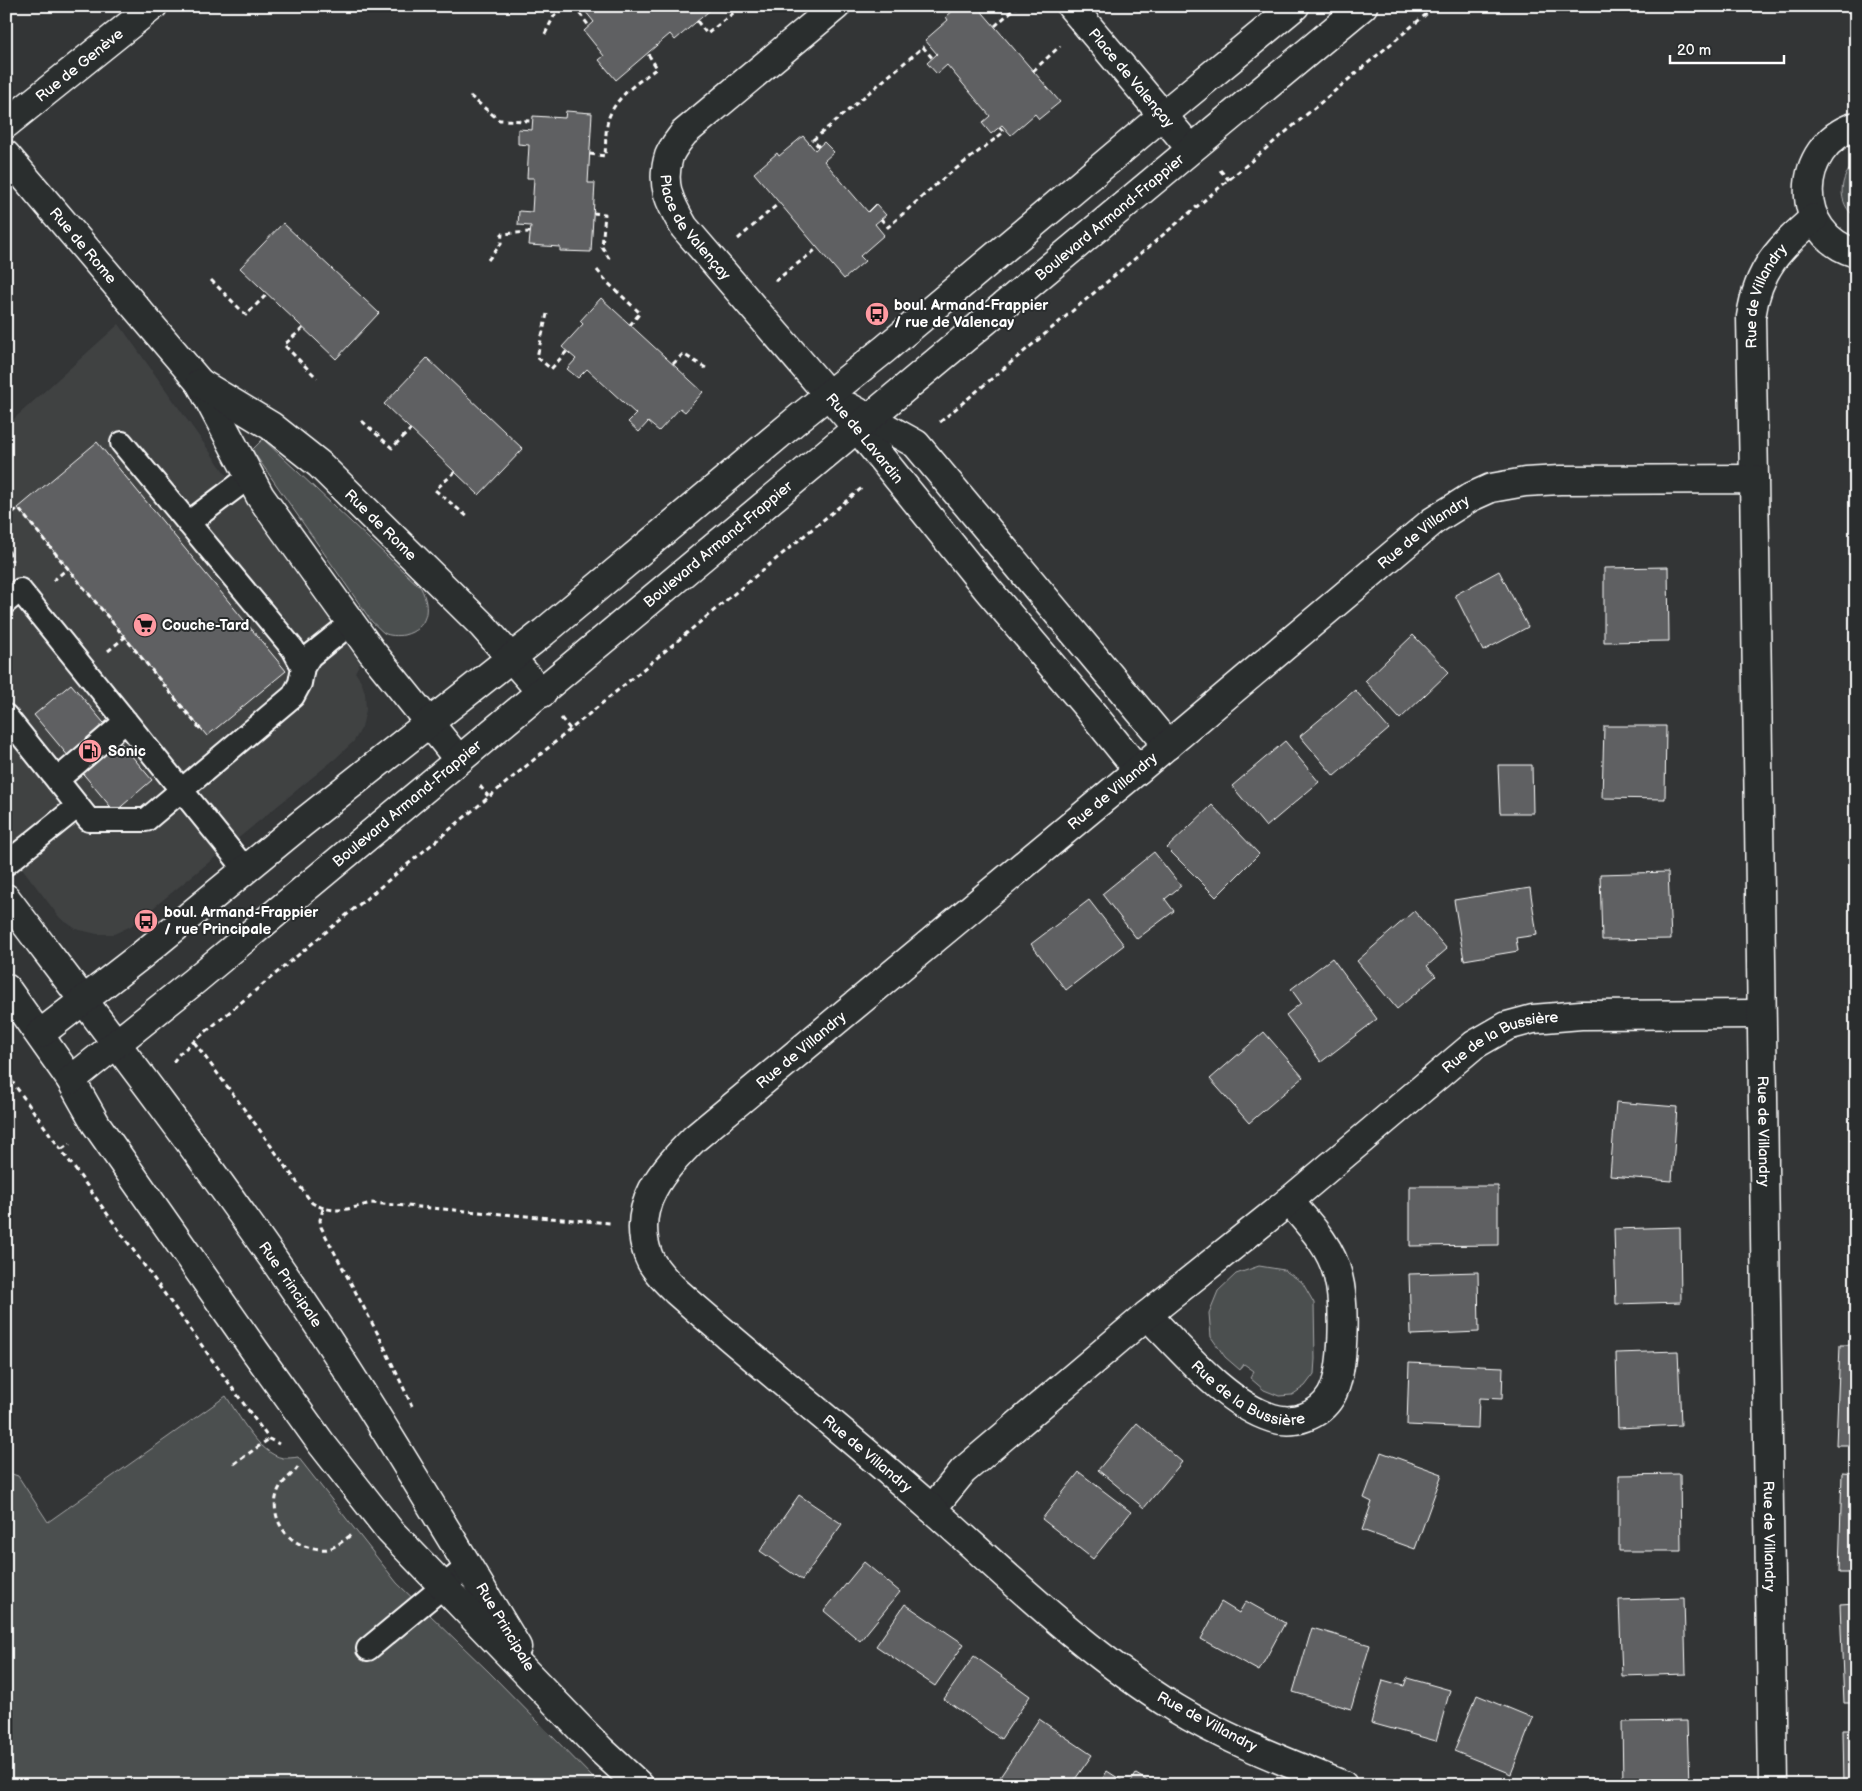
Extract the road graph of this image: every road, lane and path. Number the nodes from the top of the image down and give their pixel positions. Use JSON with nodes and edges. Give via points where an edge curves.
{"nodes":[{"id":1,"x":153,"y":6,"type":"edge"},
{"id":2,"x":567,"y":6,"type":"edge"},
{"id":3,"x":574,"y":6,"type":"edge"},
{"id":4,"x":742,"y":6,"type":"edge"},
{"id":5,"x":836,"y":6,"type":"edge"},
{"id":6,"x":1017,"y":6,"type":"edge"},
{"id":7,"x":1071,"y":6,"type":"edge"},
{"id":8,"x":1295,"y":6,"type":"edge"},
{"id":9,"x":1363,"y":6,"type":"edge"},
{"id":10,"x":1436,"y":6,"type":"edge"},
{"id":11,"x":697,"y":21,"type":"dead end"},
{"id":12,"x":589,"y":26,"type":"dead end"},
{"id":13,"x":995,"y":26,"type":"dead end"},
{"id":14,"x":545,"y":34,"type":"dead end"},
{"id":15,"x":648,"y":54,"type":"dead end"},
{"id":16,"x":932,"y":58,"type":"dead end"},
{"id":17,"x":470,"y":96,"type":"dead end"},
{"id":18,"x":1162,"y":115,"type":"junction"},
{"id":19,"x":533,"y":121,"type":"dead end"},
{"id":20,"x":6,"y":124,"type":"edge"},
{"id":21,"x":1856,"y":126,"type":"edge"},
{"id":22,"x":999,"y":127,"type":"dead end"},
{"id":23,"x":819,"y":147,"type":"dead end"},
{"id":24,"x":1191,"y":149,"type":"junction"},
{"id":25,"x":590,"y":154,"type":"dead end"},
{"id":26,"x":6,"y":155,"type":"edge"},
{"id":27,"x":779,"y":203,"type":"dead end"},
{"id":28,"x":593,"y":213,"type":"dead end"},
{"id":29,"x":1814,"y":218,"type":"junction"},
{"id":30,"x":881,"y":219,"type":"dead end"},
{"id":31,"x":530,"y":232,"type":"dead end"},
{"id":32,"x":818,"y":248,"type":"dead end"},
{"id":33,"x":1856,"y":253,"type":"edge"},
{"id":34,"x":488,"y":260,"type":"dead end"},
{"id":35,"x":610,"y":260,"type":"dead end"},
{"id":36,"x":713,"y":261,"type":"junction"},
{"id":37,"x":597,"y":270,"type":"dead end"},
{"id":38,"x":211,"y":280,"type":"dead end"},
{"id":39,"x":267,"y":294,"type":"dead end"},
{"id":40,"x":748,"y":302,"type":"junction"},
{"id":41,"x":547,"y":314,"type":"dead end"},
{"id":42,"x":630,"y":325,"type":"dead end"},
{"id":43,"x":303,"y":328,"type":"dead end"},
{"id":44,"x":567,"y":351,"type":"dead end"},
{"id":45,"x":673,"y":364,"type":"dead end"},
{"id":46,"x":710,"y":370,"type":"dead end"},
{"id":47,"x":317,"y":378,"type":"dead end"},
{"id":48,"x":200,"y":383,"type":"junction"},
{"id":49,"x":828,"y":395,"type":"junction"},
{"id":50,"x":942,"y":420,"type":"dead end"},
{"id":51,"x":362,"y":421,"type":"dead end"},
{"id":52,"x":863,"y":423,"type":"junction"},
{"id":53,"x":411,"y":429,"type":"dead end"},
{"id":54,"x":122,"y":442,"type":"dead end"},
{"id":55,"x":455,"y":472,"type":"dead end"},
{"id":56,"x":249,"y":477,"type":"junction"},
{"id":57,"x":1754,"y":479,"type":"junction"},
{"id":58,"x":862,"y":488,"type":"dead end"},
{"id":59,"x":6,"y":518,"type":"edge"},
{"id":60,"x":469,"y":518,"type":"dead end"},
{"id":61,"x":188,"y":523,"type":"junction"},
{"id":62,"x":6,"y":602,"type":"edge"},
{"id":63,"x":351,"y":623,"type":"junction"},
{"id":64,"x":510,"y":658,"type":"junction"},
{"id":65,"x":303,"y":667,"type":"junction"},
{"id":66,"x":542,"y":693,"type":"junction"},
{"id":67,"x":6,"y":716,"type":"edge"},
{"id":68,"x":126,"y":721,"type":"junction"},
{"id":69,"x":428,"y":723,"type":"junction"},
{"id":70,"x":207,"y":736,"type":"dead end"},
{"id":71,"x":1168,"y":745,"type":"junction"},
{"id":72,"x":459,"y":760,"type":"junction"},
{"id":73,"x":1138,"y":770,"type":"junction"},
{"id":74,"x":57,"y":780,"type":"junction"},
{"id":75,"x":182,"y":790,"type":"junction"},
{"id":76,"x":78,"y":806,"type":"junction"},
{"id":77,"x":6,"y":864,"type":"edge"},
{"id":78,"x":246,"y":870,"type":"junction"},
{"id":79,"x":6,"y":898,"type":"edge"},
{"id":80,"x":6,"y":988,"type":"edge"},
{"id":81,"x":84,"y":1000,"type":"junction"},
{"id":82,"x":1761,"y":1014,"type":"junction"},
{"id":83,"x":40,"y":1034,"type":"junction"},
{"id":84,"x":194,"y":1042,"type":"junction"},
{"id":85,"x":118,"y":1044,"type":"junction"},
{"id":86,"x":180,"y":1053,"type":"dead end"},
{"id":87,"x":6,"y":1073,"type":"edge"},
{"id":88,"x":72,"y":1080,"type":"junction"},
{"id":89,"x":1289,"y":1201,"type":"junction"},
{"id":90,"x":323,"y":1210,"type":"junction"},
{"id":91,"x":609,"y":1222,"type":"dead end"},
{"id":92,"x":1147,"y":1316,"type":"junction"},
{"id":93,"x":413,"y":1408,"type":"dead end"},
{"id":94,"x":269,"y":1439,"type":"junction"},
{"id":95,"x":280,"y":1445,"type":"dead end"},
{"id":96,"x":292,"y":1460,"type":"dead end"},
{"id":97,"x":234,"y":1464,"type":"dead end"},
{"id":98,"x":932,"y":1509,"type":"junction"},
{"id":99,"x":358,"y":1530,"type":"dead end"},
{"id":100,"x":468,"y":1566,"type":"junction"},
{"id":101,"x":444,"y":1587,"type":"junction"},
{"id":102,"x":368,"y":1649,"type":"dead end"},
{"id":103,"x":544,"y":1690,"type":"junction"},
{"id":104,"x":639,"y":1785,"type":"edge"},
{"id":105,"x":1343,"y":1785,"type":"edge"},
{"id":106,"x":1773,"y":1785,"type":"edge"}],
"edges":[{"from":1,"to":20,"type":"street","name":"Rue de Genève"},
{"from":2,"to":14,"type":"path","via":[[554,16]]},
{"from":3,"to":12,"type":"path"},
{"from":4,"to":11,"type":"path","via":[[707,34]]},
{"from":5,"to":36,"type":"street","name":"Place de Valençay","via":[[684,133],[670,155],[665,180],[671,205],[684,227]]},
{"from":6,"to":13,"type":"path"},
{"from":7,"to":18,"type":"street","name":"Place de Valençay"},
{"from":8,"to":18,"type":"street"},
{"from":9,"to":24,"type":"street","name":"Boulevard Armand-Frappier"},
{"from":10,"to":50,"type":"path"},
{"from":15,"to":25,"type":"path","via":[[657,68],[623,94],[616,105],[609,119],[605,156]]},
{"from":16,"to":23,"type":"path","via":[[923,47],[814,140]]},
{"from":17,"to":19,"type":"path","via":[[500,120]]},
{"from":18,"to":24,"type":"street","name":"Place de Valençay"},
{"from":18,"to":49,"type":"street"},
{"from":21,"to":29,"type":"street","via":[[1836,136],[1815,159],[1808,188]]},
{"from":22,"to":30,"type":"path","via":[[1004,132],[888,227]]},
{"from":24,"to":52,"type":"street","name":"Boulevard Armand-Frappier"},
{"from":26,"to":48,"type":"street","name":"Rue de Rome"},
{"from":27,"to":36,"type":"path"},
{"from":28,"to":35,"type":"path","via":[[605,214],[602,247]]},
{"from":29,"to":33,"type":"street","via":[[1826,236]]},
{"from":29,"to":57,"type":"street","name":"Rue de Villandry","via":[[1772,259],[1753,303]]},
{"from":31,"to":34,"type":"path","via":[[502,234],[501,244]]},
{"from":32,"to":40,"type":"path"},
{"from":36,"to":40,"type":"street","name":"Place de Valençay"},
{"from":37,"to":42,"type":"path","via":[[640,313]]},
{"from":38,"to":39,"type":"path","via":[[246,315]]},
{"from":40,"to":49,"type":"street","name":"Place de Valençay"},
{"from":41,"to":44,"type":"path","via":[[537,357],[551,369]]},
{"from":43,"to":47,"type":"path","via":[[284,345]]},
{"from":45,"to":46,"type":"path","via":[[683,354]]},
{"from":48,"to":56,"type":"street","name":"Rue de Rome"},
{"from":48,"to":64,"type":"street","name":"Rue de Rome","via":[[271,426],[314,460],[482,625]]},
{"from":49,"to":52,"type":"street","name":"Rue de Lavardin"},
{"from":49,"to":64,"type":"street"},
{"from":51,"to":53,"type":"path","via":[[392,448]]},
{"from":52,"to":66,"type":"street","name":"Boulevard Armand-Frappier"},
{"from":52,"to":71,"type":"street","name":"Rue de Lavardin","via":[[916,444]]},
{"from":52,"to":73,"type":"street","name":"Rue de Lavardin","via":[[988,590]]},
{"from":54,"to":61,"type":"lane"},
{"from":55,"to":60,"type":"path","via":[[435,490]]},
{"from":56,"to":61,"type":"lane"},
{"from":56,"to":63,"type":"street","name":"Rue de Rome"},
{"from":57,"to":71,"type":"street","name":"Rue de Villandry","via":[[1525,482],[1491,488],[1472,496],[1432,521]]},
{"from":57,"to":82,"type":"street","name":"Rue de Villandry"},
{"from":58,"to":84,"type":"path"},
{"from":59,"to":70,"type":"path","via":[[18,508]]},
{"from":61,"to":65,"type":"lane","via":[[293,649]]},
{"from":62,"to":68,"type":"lane","via":[[20,590]]},
{"from":63,"to":65,"type":"lane","via":[[310,656]]},
{"from":63,"to":69,"type":"street","name":"Rue de Rome"},
{"from":64,"to":66,"type":"street","name":"Rue de Rome"},
{"from":64,"to":69,"type":"street"},
{"from":65,"to":75,"type":"lane","via":[[293,696]]},
{"from":66,"to":72,"type":"street","name":"Boulevard Armand-Frappier"},
{"from":67,"to":74,"type":"lane"},
{"from":68,"to":74,"type":"lane"},
{"from":68,"to":75,"type":"lane"},
{"from":69,"to":72,"type":"street","name":"Rue de Rome"},
{"from":69,"to":78,"type":"street"},
{"from":71,"to":73,"type":"street","name":"Rue de Villandry"},
{"from":72,"to":85,"type":"street","name":"Boulevard Armand-Frappier"},
{"from":73,"to":98,"type":"street","name":"Rue de Villandry","via":[[695,1138],[657,1180],[647,1201],[643,1233],[648,1256],[676,1292]]},
{"from":74,"to":76,"type":"lane"},
{"from":75,"to":76,"type":"lane","via":[[146,820],[89,820]]},
{"from":75,"to":78,"type":"lane"},
{"from":76,"to":77,"type":"lane"},
{"from":78,"to":81,"type":"street"},
{"from":79,"to":81,"type":"street","name":"Rue Principale"},
{"from":80,"to":83,"type":"street","name":"Rue Principale"},
{"from":81,"to":83,"type":"street"},
{"from":81,"to":85,"type":"street","name":"Rue Principale"},
{"from":82,"to":89,"type":"street","name":"Rue de la Bussière","via":[[1582,1015],[1533,1019],[1507,1026],[1468,1050]]},
{"from":82,"to":106,"type":"street","name":"Rue de Villandry"},
{"from":83,"to":88,"type":"street","name":"Rue Principale"},
{"from":84,"to":86,"type":"path"},
{"from":84,"to":90,"type":"path","via":[[312,1203]]},
{"from":85,"to":88,"type":"street","name":"Boulevard Armand-Frappier"},
{"from":85,"to":100,"type":"street","name":"Rue Principale","via":[[272,1258],[343,1364]]},
{"from":87,"to":94,"type":"path"},
{"from":88,"to":101,"type":"street","name":"Rue Principale","via":[[96,1124],[321,1443],[390,1531]]},
{"from":89,"to":92,"type":"street","name":"Rue de la Bussière"},
{"from":89,"to":92,"type":"street","name":"Rue de la Bussière","via":[[1318,1234],[1332,1258],[1342,1305],[1339,1371],[1331,1396],[1316,1412],[1302,1419],[1287,1421],[1272,1418],[1239,1402],[1206,1375]]},
{"from":90,"to":91,"type":"path","via":[[336,1211],[371,1203]]},
{"from":90,"to":93,"type":"path","via":[[321,1227]]},
{"from":92,"to":98,"type":"street","name":"Rue de la Bussière","via":[[963,1470]]},
{"from":94,"to":95,"type":"path"},
{"from":94,"to":97,"type":"path"},
{"from":96,"to":99,"type":"path","via":[[298,1467],[281,1484],[275,1504],[283,1532],[302,1546],[328,1549]]},
{"from":98,"to":105,"type":"street","name":"Rue de Villandry","via":[[1132,1680],[1219,1732]]},
{"from":100,"to":101,"type":"lane"},
{"from":100,"to":103,"type":"street","name":"Rue Principale"},
{"from":101,"to":102,"type":"lane"},
{"from":101,"to":103,"type":"street","name":"Rue Principale"},
{"from":103,"to":104,"type":"street","name":"Rue Principale"}]}
